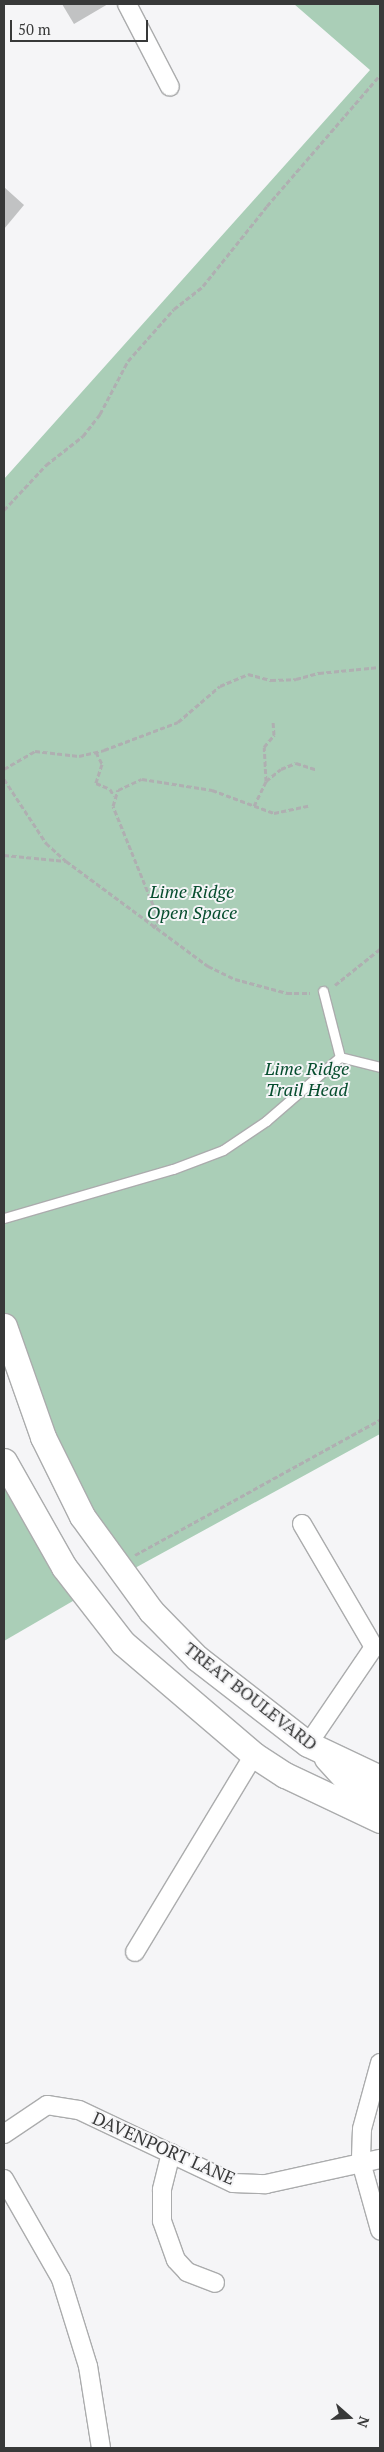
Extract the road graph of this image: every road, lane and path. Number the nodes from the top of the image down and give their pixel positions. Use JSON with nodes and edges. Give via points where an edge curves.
{"nodes":[{"id":1,"x":127,"y":4,"type":"edge"},
{"id":2,"x":380,"y":75,"type":"edge"},
{"id":3,"x":170,"y":87,"type":"dead end"},
{"id":4,"x":4,"y":510,"type":"edge"},
{"id":5,"x":380,"y":667,"type":"edge"},
{"id":6,"x":273,"y":721,"type":"dead end"},
{"id":7,"x":96,"y":752,"type":"junction"},
{"id":8,"x":4,"y":769,"type":"edge"},
{"id":9,"x":317,"y":770,"type":"dead end"},
{"id":10,"x":4,"y":779,"type":"edge"},
{"id":11,"x":266,"y":781,"type":"junction"},
{"id":12,"x":114,"y":796,"type":"junction"},
{"id":13,"x":254,"y":806,"type":"junction"},
{"id":14,"x":308,"y":806,"type":"dead end"},
{"id":15,"x":4,"y":855,"type":"edge"},
{"id":16,"x":66,"y":861,"type":"junction"},
{"id":17,"x":153,"y":928,"type":"junction"},
{"id":18,"x":380,"y":949,"type":"edge"},
{"id":19,"x":323,"y":991,"type":"junction"},
{"id":20,"x":340,"y":1057,"type":"junction"},
{"id":21,"x":380,"y":1067,"type":"edge"},
{"id":22,"x":4,"y":1218,"type":"edge"},
{"id":23,"x":4,"y":1326,"type":"edge"},
{"id":24,"x":380,"y":1420,"type":"edge"},
{"id":25,"x":4,"y":1461,"type":"edge"},
{"id":26,"x":302,"y":1524,"type":"dead end"},
{"id":27,"x":117,"y":1565,"type":"junction"},
{"id":28,"x":313,"y":1747,"type":"junction"},
{"id":29,"x":254,"y":1755,"type":"junction"},
{"id":30,"x":380,"y":1778,"type":"edge"},
{"id":31,"x":380,"y":1802,"type":"edge"},
{"id":32,"x":380,"y":1820,"type":"edge"},
{"id":33,"x":135,"y":1952,"type":"dead end"},
{"id":34,"x":380,"y":2063,"type":"edge"},
{"id":35,"x":4,"y":2134,"type":"edge"},
{"id":36,"x":171,"y":2154,"type":"junction"},
{"id":37,"x":380,"y":2159,"type":"edge"},
{"id":38,"x":361,"y":2162,"type":"junction"},
{"id":39,"x":4,"y":2179,"type":"edge"},
{"id":40,"x":380,"y":2230,"type":"edge"},
{"id":41,"x":215,"y":2283,"type":"dead end"},
{"id":42,"x":101,"y":2448,"type":"edge"}],
"edges":[{"from":1,"to":3,"type":"street"},
{"from":2,"to":4,"type":"path","via":[[203,286],[174,309],[128,361],[88,430],[46,465]]},
{"from":5,"to":7,"type":"path","via":[[319,673],[296,679],[271,680],[248,674],[220,686],[178,722]]},
{"from":6,"to":11,"type":"path","via":[[274,735],[264,747]]},
{"from":7,"to":8,"type":"path","via":[[79,756],[35,751]]},
{"from":7,"to":12,"type":"path","via":[[102,764],[96,783],[110,789]]},
{"from":9,"to":11,"type":"path","via":[[296,763],[281,769]]},
{"from":10,"to":16,"type":"path","via":[[46,843]]},
{"from":11,"to":13,"type":"path"},
{"from":12,"to":13,"type":"path","via":[[118,790],[142,779],[212,790]]},
{"from":12,"to":17,"type":"path","via":[[113,806],[156,912],[158,923]]},
{"from":13,"to":14,"type":"path","via":[[274,812]]},
{"from":15,"to":16,"type":"path"},
{"from":16,"to":17,"type":"path","via":[[114,894]]},
{"from":17,"to":19,"type":"path","via":[[208,966],[235,979],[287,993]]},
{"from":18,"to":19,"type":"path"},
{"from":19,"to":20,"type":"lane"},
{"from":20,"to":21,"type":"lane"},
{"from":20,"to":22,"type":"lane","via":[[266,1121],[224,1150],[173,1169]]},
{"from":23,"to":27,"type":"main road","name":"TREAT BOULEVARD","via":[[43,1437],[82,1516]]},
{"from":24,"to":27,"type":"path"},
{"from":25,"to":29,"type":"main road","via":[[64,1567],[123,1643]]},
{"from":26,"to":28,"type":"street","via":[[374,1647]]},
{"from":27,"to":28,"type":"main road","name":"TREAT BOULEVARD","via":[[151,1612],[197,1658]]},
{"from":28,"to":30,"type":"main road","name":"TREAT BOULEVARD"},
{"from":28,"to":31,"type":"main road","via":[[356,1790]]},
{"from":29,"to":32,"type":"main road","via":[[285,1775]]},
{"from":29,"to":33,"type":"street"},
{"from":34,"to":38,"type":"street","via":[[362,2129]]},
{"from":35,"to":36,"type":"street","name":"DAVENPORT LANE","via":[[47,2105],[79,2110]]},
{"from":36,"to":38,"type":"street","name":"DAVENPORT LANE","via":[[233,2183],[266,2184]]},
{"from":36,"to":41,"type":"street","via":[[162,2190],[162,2221],[187,2272]]},
{"from":37,"to":38,"type":"street","name":"DAVENPORT LANE"},
{"from":38,"to":40,"type":"street"},
{"from":39,"to":42,"type":"street","via":[[61,2279],[88,2366]]}]}
